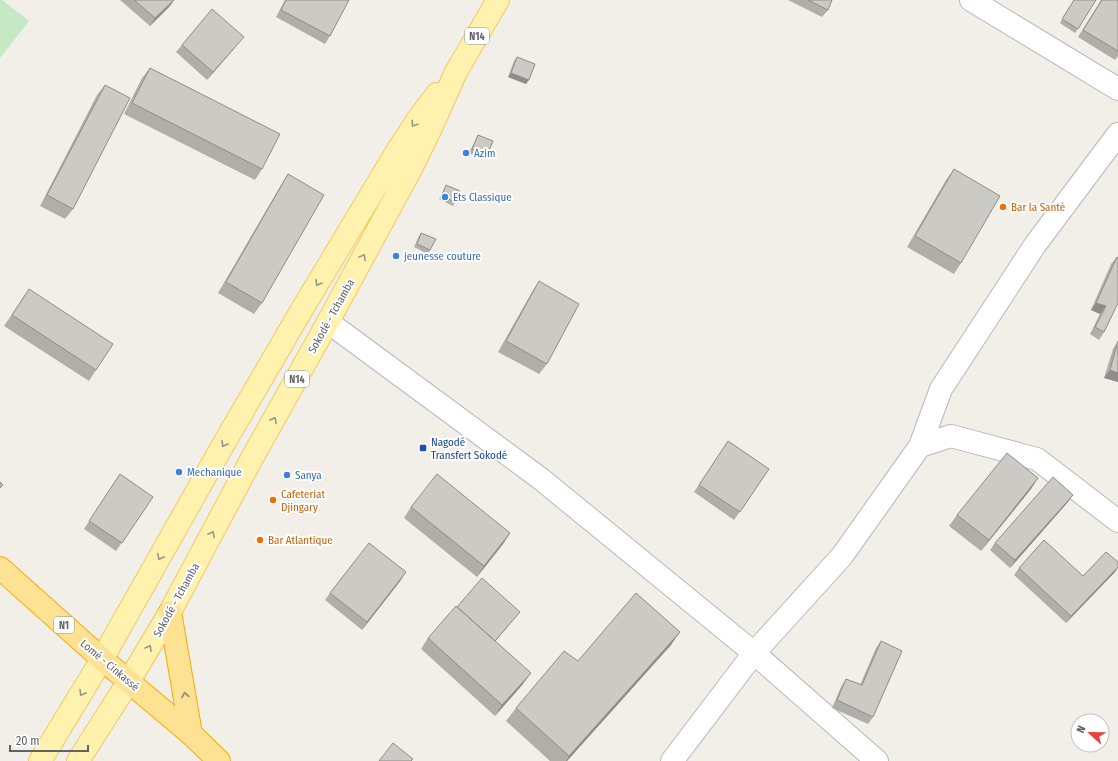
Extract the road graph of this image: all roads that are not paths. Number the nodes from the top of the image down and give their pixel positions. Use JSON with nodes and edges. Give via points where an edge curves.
{"nodes":[{"id":1,"x":498,"y":0,"type":"edge"},
{"id":2,"x":971,"y":0,"type":"edge"},
{"id":3,"x":456,"y":72,"type":"junction"},
{"id":4,"x":1118,"y":89,"type":"edge"},
{"id":5,"x":1118,"y":134,"type":"edge"},
{"id":6,"x":328,"y":322,"type":"junction"},
{"id":7,"x":920,"y":446,"type":"junction"},
{"id":8,"x":1118,"y":521,"type":"edge"},
{"id":9,"x":0,"y":568,"type":"edge"},
{"id":10,"x":170,"y":612,"type":"junction"},
{"id":11,"x":754,"y":653,"type":"junction"},
{"id":12,"x":102,"y":659,"type":"junction"},
{"id":13,"x":129,"y":681,"type":"junction"},
{"id":14,"x":191,"y":734,"type":"junction"},
{"id":15,"x":40,"y":761,"type":"edge"},
{"id":16,"x":78,"y":761,"type":"edge"},
{"id":17,"x":219,"y":761,"type":"edge"},
{"id":18,"x":672,"y":761,"type":"edge"},
{"id":19,"x":877,"y":761,"type":"edge"}],
"edges":[{"from":1,"to":3,"type":"main road","name":"Sokodé - Tchamba","number":"N14"},
{"from":2,"to":4,"type":"street"},
{"from":6,"to":3,"type":"main road","name":"Sokodé - Tchamba","number":"N14","one_way":true,"via":[[414,163]]},
{"from":3,"to":12,"type":"main road","name":"Sokodé - Tchamba","number":"N14","one_way":true,"via":[[418,119],[392,159],[223,445]]},
{"from":5,"to":7,"type":"street","via":[[1035,245],[940,390]]},
{"from":10,"to":6,"type":"main road","name":"Sokodé - Tchamba","number":"N14","one_way":true},
{"from":6,"to":11,"type":"street","via":[[541,479]]},
{"from":7,"to":8,"type":"street","via":[[951,436],[1037,459]]},
{"from":7,"to":11,"type":"street","via":[[842,556]]},
{"from":9,"to":12,"type":"highway","name":"Lomé - Cinkassé","number":"N1"},
{"from":13,"to":10,"type":"main road","name":"Sokodé - Tchamba","number":"N14","one_way":true},
{"from":14,"to":10,"type":"highway","one_way":true},
{"from":11,"to":18,"type":"street"},
{"from":11,"to":19,"type":"street"},
{"from":12,"to":13,"type":"highway","name":"Lomé - Cinkassé","number":"N1"},
{"from":12,"to":15,"type":"main road","name":"Sokodé - Tchamba","one_way":true},
{"from":13,"to":14,"type":"highway","name":"Lomé - Cinkassé","number":"N1"},
{"from":13,"to":16,"type":"main road","name":"Sokodé - Tchamba"},
{"from":14,"to":17,"type":"highway","name":"Lomé - Cinkassé","number":"N1"}]}
